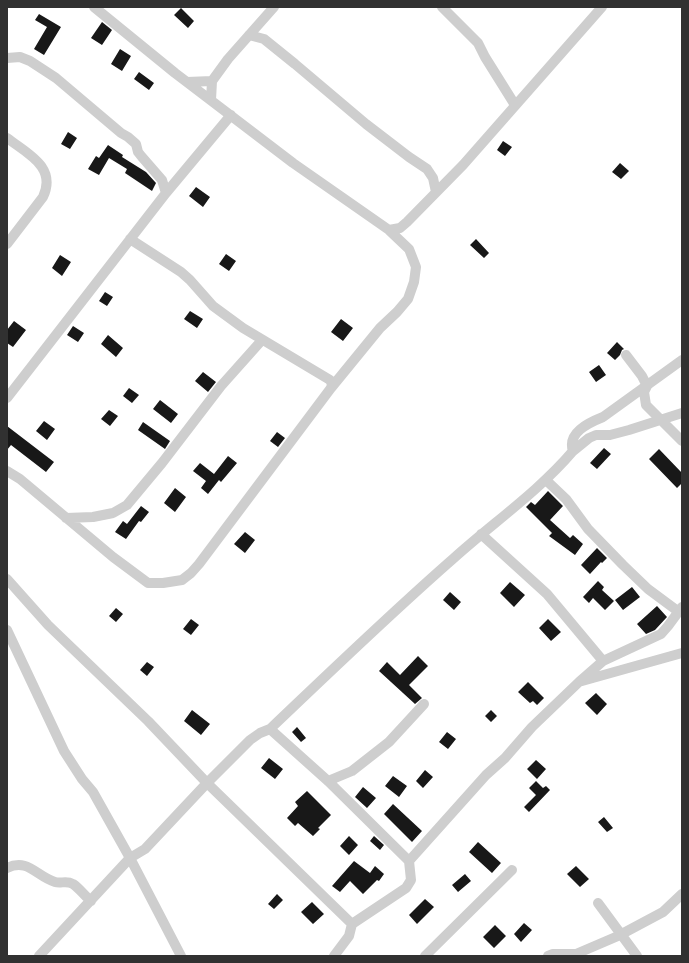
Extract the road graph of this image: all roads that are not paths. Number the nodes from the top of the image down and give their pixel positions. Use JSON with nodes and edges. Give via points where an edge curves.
{"nodes":[{"id":1,"x":94,"y":7,"type":"edge"},
{"id":2,"x":274,"y":7,"type":"edge"},
{"id":3,"x":442,"y":7,"type":"edge"},
{"id":4,"x":602,"y":7,"type":"edge"},
{"id":5,"x":249,"y":35,"type":"junction"},
{"id":6,"x":7,"y":58,"type":"edge"},
{"id":7,"x":212,"y":81,"type":"junction"},
{"id":8,"x":187,"y":82,"type":"junction"},
{"id":9,"x":211,"y":100,"type":"junction"},
{"id":10,"x":515,"y":105,"type":"junction"},
{"id":11,"x":231,"y":115,"type":"junction"},
{"id":12,"x":7,"y":138,"type":"edge"},
{"id":13,"x":436,"y":192,"type":"junction"},
{"id":14,"x":166,"y":193,"type":"junction"},
{"id":15,"x":389,"y":230,"type":"junction"},
{"id":16,"x":130,"y":239,"type":"junction"},
{"id":17,"x":7,"y":244,"type":"edge"},
{"id":18,"x":262,"y":340,"type":"junction"},
{"id":19,"x":626,"y":355,"type":"dead end"},
{"id":20,"x":682,"y":360,"type":"edge"},
{"id":21,"x":647,"y":386,"type":"junction"},
{"id":22,"x":331,"y":388,"type":"junction"},
{"id":23,"x":7,"y":398,"type":"edge"},
{"id":24,"x":682,"y":413,"type":"edge"},
{"id":25,"x":660,"y":419,"type":"junction"},
{"id":26,"x":682,"y":441,"type":"edge"},
{"id":27,"x":573,"y":451,"type":"junction"},
{"id":28,"x":7,"y":471,"type":"edge"},
{"id":29,"x":546,"y":480,"type":"junction"},
{"id":30,"x":66,"y":518,"type":"junction"},
{"id":31,"x":481,"y":534,"type":"junction"},
{"id":32,"x":7,"y":579,"type":"edge"},
{"id":33,"x":680,"y":609,"type":"edge"},
{"id":34,"x":7,"y":630,"type":"edge"},
{"id":35,"x":682,"y":653,"type":"edge"},
{"id":36,"x":603,"y":661,"type":"junction"},
{"id":37,"x":578,"y":682,"type":"junction"},
{"id":38,"x":424,"y":704,"type":"dead end"},
{"id":39,"x":270,"y":729,"type":"junction"},
{"id":40,"x":328,"y":781,"type":"junction"},
{"id":41,"x":207,"y":783,"type":"junction"},
{"id":42,"x":130,"y":858,"type":"junction"},
{"id":43,"x":410,"y":861,"type":"junction"},
{"id":44,"x":7,"y":868,"type":"edge"},
{"id":45,"x":512,"y":870,"type":"dead end"},
{"id":46,"x":682,"y":894,"type":"edge"},
{"id":47,"x":91,"y":901,"type":"junction"},
{"id":48,"x":598,"y":903,"type":"dead end"},
{"id":49,"x":352,"y":924,"type":"junction"},
{"id":50,"x":622,"y":934,"type":"junction"},
{"id":51,"x":39,"y":956,"type":"edge"},
{"id":52,"x":182,"y":956,"type":"edge"},
{"id":53,"x":334,"y":956,"type":"edge"},
{"id":54,"x":425,"y":956,"type":"edge"},
{"id":55,"x":548,"y":956,"type":"edge"},
{"id":56,"x":637,"y":956,"type":"edge"}],
"edges":[{"from":1,"to":8,"type":"street"},
{"from":2,"to":5,"type":"street"},
{"from":3,"to":10,"type":"street","via":[[478,43]]},
{"from":4,"to":10,"type":"street"},
{"from":5,"to":7,"type":"street"},
{"from":5,"to":13,"type":"street","via":[[264,39],[366,124],[427,168],[433,178]]},
{"from":6,"to":14,"type":"street","via":[[20,57],[37,65],[128,137],[162,180]]},
{"from":7,"to":8,"type":"street"},
{"from":7,"to":9,"type":"street"},
{"from":8,"to":9,"type":"street"},
{"from":9,"to":11,"type":"street"},
{"from":10,"to":13,"type":"street"},
{"from":11,"to":14,"type":"street"},
{"from":11,"to":15,"type":"street","via":[[293,163]]},
{"from":12,"to":17,"type":"street","via":[[40,164],[48,182],[43,197]]},
{"from":13,"to":15,"type":"street","via":[[400,228]]},
{"from":14,"to":16,"type":"street"},
{"from":15,"to":22,"type":"street","via":[[409,249],[416,268],[408,299],[380,328]]},
{"from":16,"to":18,"type":"street","via":[[181,272],[213,306]]},
{"from":16,"to":23,"type":"street"},
{"from":18,"to":22,"type":"street","via":[[330,380]]},
{"from":18,"to":30,"type":"street","via":[[221,386],[127,505],[113,514]]},
{"from":19,"to":21,"type":"street"},
{"from":20,"to":21,"type":"street"},
{"from":21,"to":25,"type":"street","via":[[644,392],[646,405]]},
{"from":21,"to":27,"type":"street","via":[[575,434],[572,441]]},
{"from":22,"to":30,"type":"street","via":[[199,564],[182,580],[148,583]]},
{"from":24,"to":25,"type":"street"},
{"from":25,"to":26,"type":"street"},
{"from":25,"to":27,"type":"street","via":[[610,435],[596,435]]},
{"from":27,"to":29,"type":"street"},
{"from":28,"to":30,"type":"street"},
{"from":29,"to":31,"type":"street"},
{"from":29,"to":33,"type":"street","via":[[566,499],[588,529],[623,565],[648,589]]},
{"from":31,"to":36,"type":"street","via":[[547,594]]},
{"from":31,"to":39,"type":"street","via":[[401,604]]},
{"from":32,"to":41,"type":"street","via":[[48,625],[148,721]]},
{"from":33,"to":36,"type":"street","via":[[661,634]]},
{"from":34,"to":42,"type":"street","via":[[64,751],[93,792]]},
{"from":35,"to":37,"type":"street"},
{"from":36,"to":37,"type":"street"},
{"from":37,"to":43,"type":"street","via":[[486,775]]},
{"from":38,"to":40,"type":"street","via":[[389,742],[352,770]]},
{"from":39,"to":40,"type":"street"},
{"from":39,"to":41,"type":"street","via":[[250,740]]},
{"from":40,"to":43,"type":"street"},
{"from":41,"to":42,"type":"street","via":[[145,849]]},
{"from":41,"to":49,"type":"street"},
{"from":42,"to":47,"type":"street"},
{"from":42,"to":52,"type":"street"},
{"from":43,"to":49,"type":"street","via":[[411,880],[406,888]]},
{"from":44,"to":47,"type":"street","via":[[15,864],[25,866],[46,879],[57,883],[67,882]]},
{"from":45,"to":54,"type":"street"},
{"from":46,"to":50,"type":"street","via":[[663,912]]},
{"from":47,"to":51,"type":"street"},
{"from":48,"to":50,"type":"street"},
{"from":49,"to":53,"type":"street","via":[[350,936]]},
{"from":50,"to":55,"type":"street","via":[[576,954]]},
{"from":50,"to":56,"type":"street"}]}
